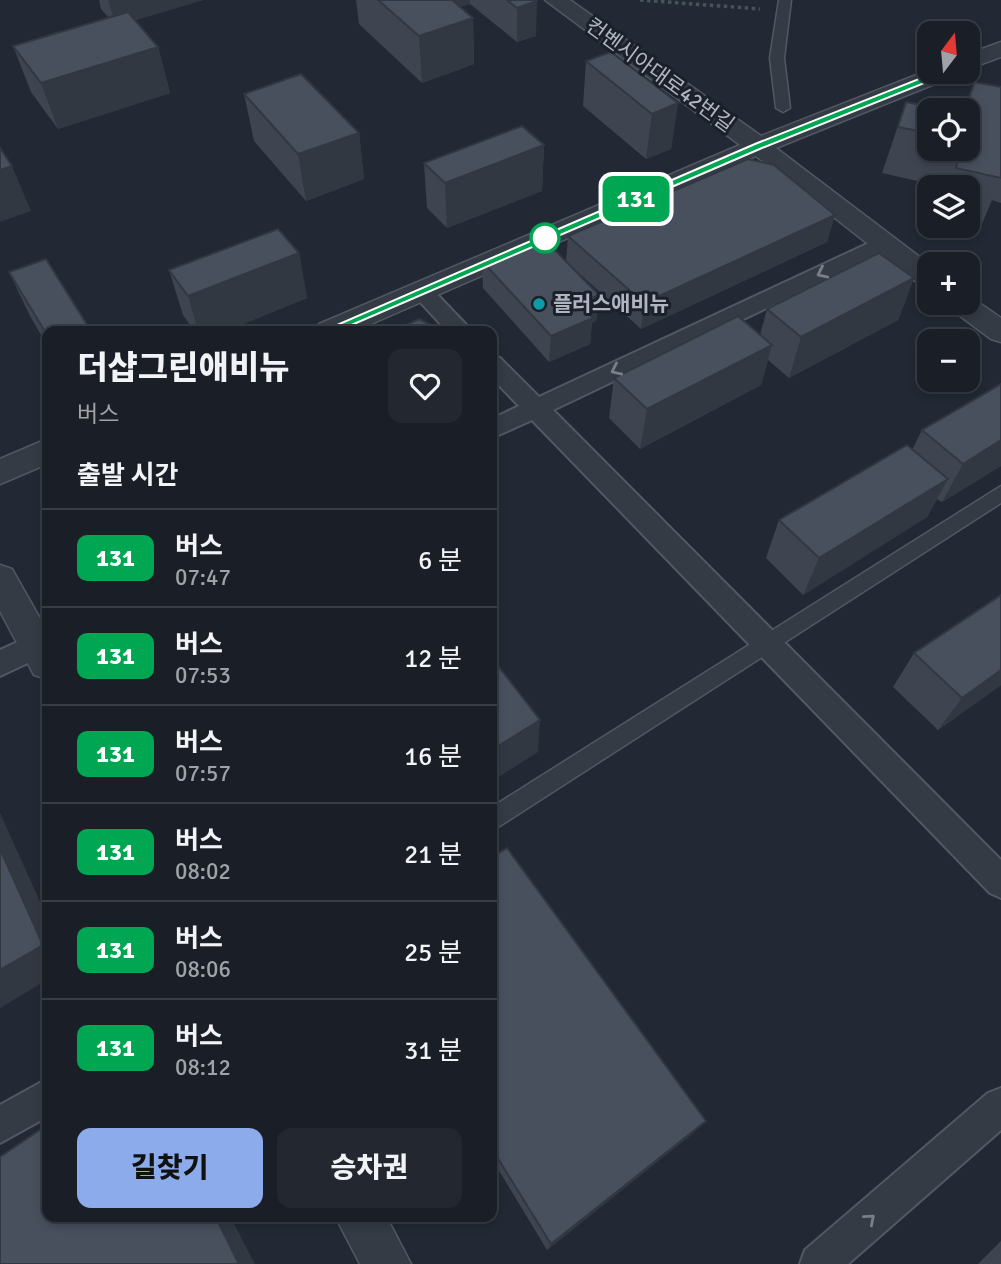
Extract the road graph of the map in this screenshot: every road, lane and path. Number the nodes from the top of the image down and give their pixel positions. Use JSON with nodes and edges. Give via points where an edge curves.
{"nodes":[{"id":1,"x":556,"y":0,"type":"edge"},
{"id":2,"x":640,"y":0,"type":"edge"},
{"id":3,"x":785,"y":0,"type":"edge"},
{"id":4,"x":743,"y":7,"type":"dead end"},
{"id":5,"x":1001,"y":49,"type":"edge"},
{"id":6,"x":980,"y":57,"type":"edge"},
{"id":7,"x":917,"y":83,"type":"edge"},
{"id":8,"x":783,"y":108,"type":"dead end"},
{"id":9,"x":758,"y":146,"type":"junction"},
{"id":10,"x":884,"y":243,"type":"junction"},
{"id":11,"x":917,"y":269,"type":"edge"},
{"id":12,"x":421,"y":291,"type":"junction"},
{"id":13,"x":978,"y":315,"type":"edge"},
{"id":14,"x":340,"y":326,"type":"edge"},
{"id":15,"x":456,"y":326,"type":"edge"},
{"id":16,"x":1001,"y":332,"type":"edge"},
{"id":17,"x":497,"y":369,"type":"edge"},
{"id":18,"x":534,"y":409,"type":"junction"},
{"id":19,"x":497,"y":427,"type":"edge"},
{"id":20,"x":42,"y":454,"type":"edge"},
{"id":21,"x":0,"y":472,"type":"edge"},
{"id":22,"x":1001,"y":494,"type":"edge"},
{"id":23,"x":0,"y":579,"type":"edge"},
{"id":24,"x":765,"y":645,"type":"junction"},
{"id":25,"x":42,"y":647,"type":"edge"},
{"id":26,"x":42,"y":651,"type":"edge"},
{"id":27,"x":0,"y":664,"type":"edge"},
{"id":28,"x":497,"y":817,"type":"edge"},
{"id":29,"x":1001,"y":883,"type":"edge"},
{"id":30,"x":42,"y":1100,"type":"edge"},
{"id":31,"x":1001,"y":1106,"type":"edge"},
{"id":32,"x":0,"y":1125,"type":"edge"},
{"id":33,"x":362,"y":1222,"type":"edge"},
{"id":34,"x":387,"y":1264,"type":"edge"},
{"id":35,"x":819,"y":1264,"type":"edge"}],
"edges":[{"from":1,"to":9,"type":"street","name":"컨벤시아대로42번길"},
{"from":2,"to":4,"type":"path"},
{"from":3,"to":8,"type":"street","via":[[777,58]]},
{"from":5,"to":6,"type":"street"},
{"from":7,"to":9,"type":"street"},
{"from":9,"to":10,"type":"street","name":"컨벤시아대로42번길"},
{"from":9,"to":12,"type":"street"},
{"from":10,"to":11,"type":"street","name":"컨벤시아대로42번길"},
{"from":10,"to":18,"type":"street","one_way":true},
{"from":12,"to":14,"type":"street"},
{"from":12,"to":15,"type":"street"},
{"from":13,"to":16,"type":"street"},
{"from":17,"to":18,"type":"street"},
{"from":18,"to":19,"type":"street"},
{"from":18,"to":24,"type":"street"},
{"from":20,"to":21,"type":"street"},
{"from":22,"to":24,"type":"street"},
{"from":23,"to":25,"type":"street"},
{"from":24,"to":28,"type":"street"},
{"from":24,"to":29,"type":"street"},
{"from":26,"to":27,"type":"street"},
{"from":30,"to":32,"type":"street"},
{"from":35,"to":31,"type":"street","one_way":true},
{"from":33,"to":34,"type":"street"}]}
